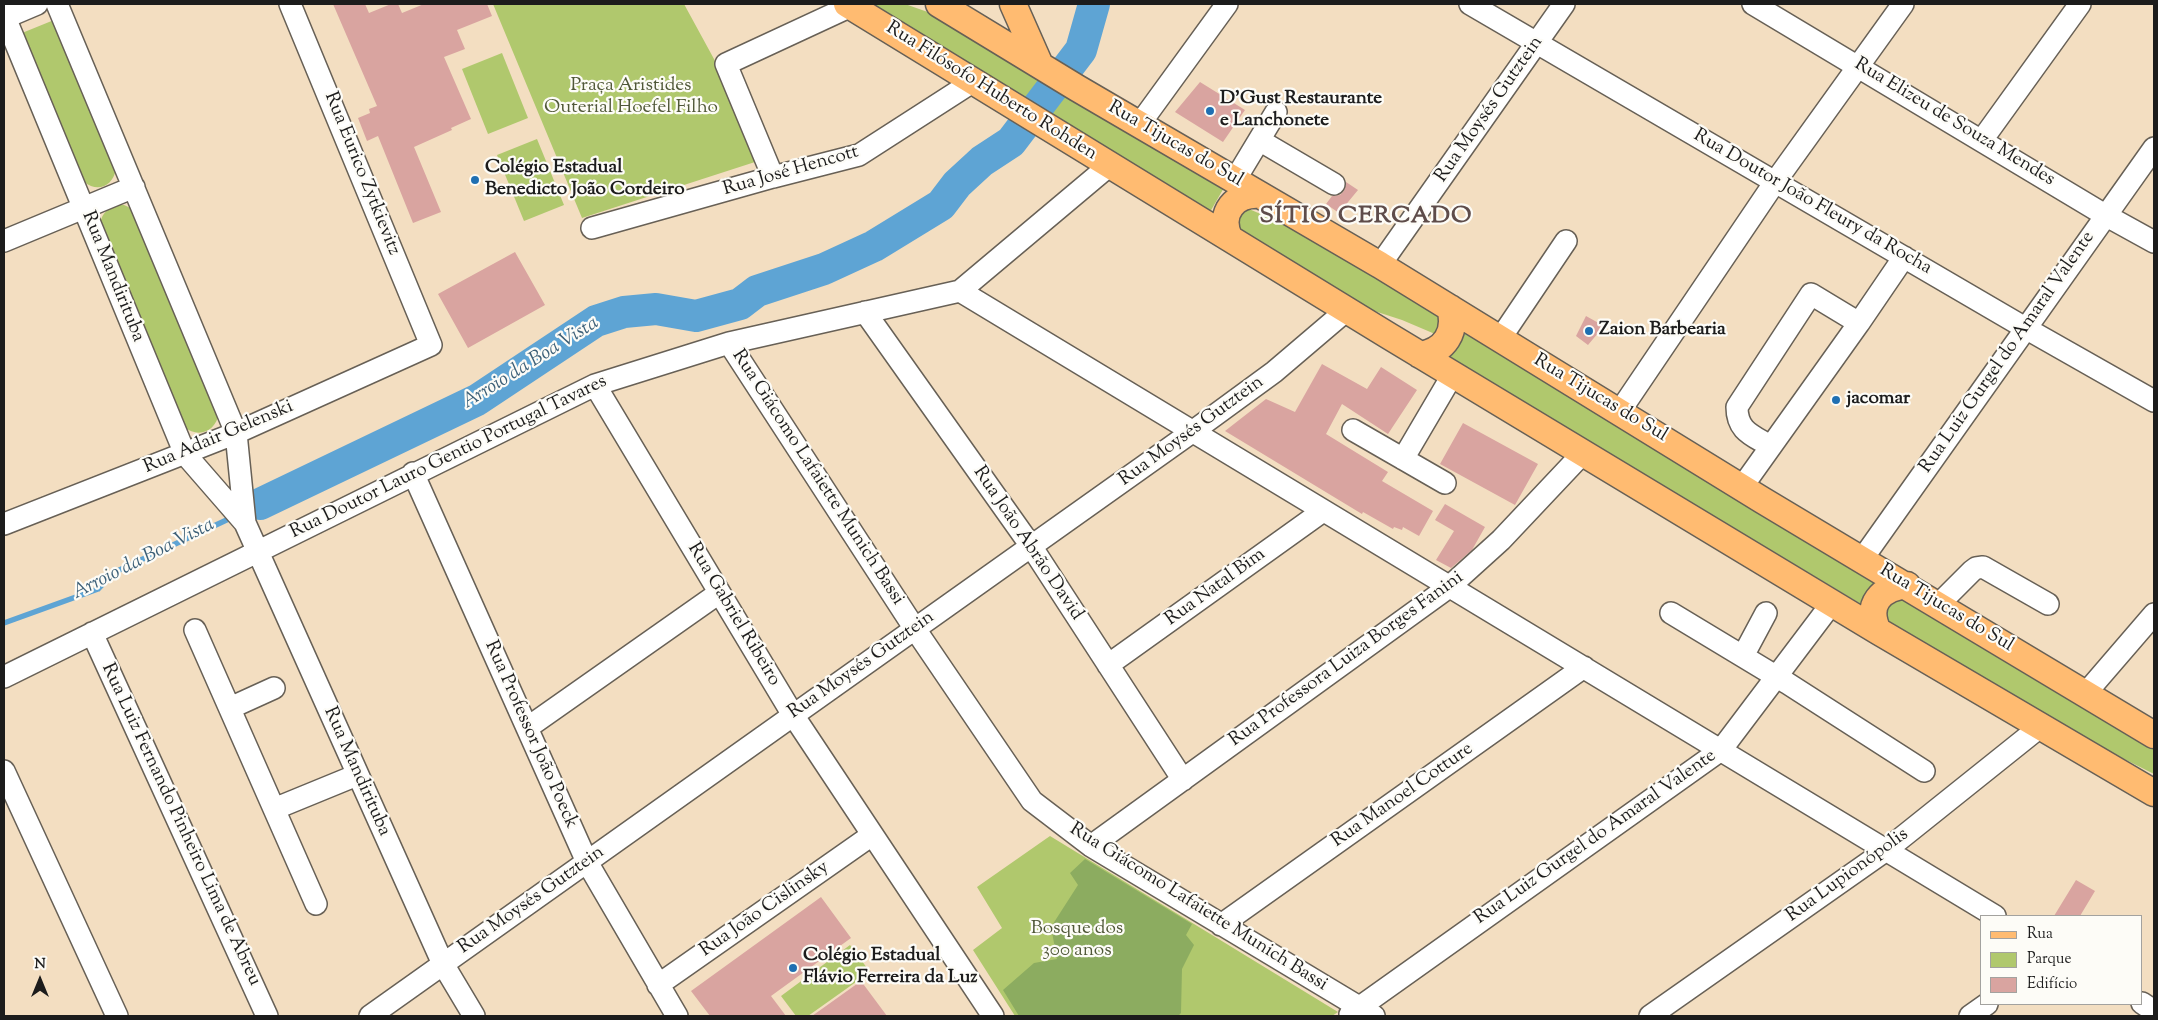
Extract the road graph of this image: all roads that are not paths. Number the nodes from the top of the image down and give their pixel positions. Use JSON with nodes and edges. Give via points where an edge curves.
{"nodes":[{"id":1,"x":37,"y":4,"type":"edge"},
{"id":2,"x":57,"y":4,"type":"edge"},
{"id":3,"x":290,"y":4,"type":"edge"},
{"id":4,"x":939,"y":4,"type":"edge"},
{"id":5,"x":1013,"y":4,"type":"edge"},
{"id":6,"x":1227,"y":4,"type":"edge"},
{"id":7,"x":1470,"y":4,"type":"edge"},
{"id":8,"x":1564,"y":4,"type":"edge"},
{"id":9,"x":1753,"y":4,"type":"edge"},
{"id":10,"x":1903,"y":4,"type":"edge"},
{"id":11,"x":2080,"y":4,"type":"edge"},
{"id":12,"x":849,"y":5,"type":"edge"},
{"id":13,"x":4,"y":17,"type":"edge"},
{"id":14,"x":1538,"y":42,"type":"junction"},
{"id":15,"x":1859,"y":65,"type":"junction"},
{"id":16,"x":1042,"y":66,"type":"junction"},
{"id":17,"x":974,"y":81,"type":"junction"},
{"id":18,"x":1276,"y":112,"type":"dead end"},
{"id":19,"x":1139,"y":125,"type":"junction"},
{"id":20,"x":1259,"y":140,"type":"junction"},
{"id":21,"x":1982,"y":140,"type":"junction"},
{"id":22,"x":2154,"y":148,"type":"edge"},
{"id":23,"x":1110,"y":166,"type":"junction"},
{"id":24,"x":773,"y":177,"type":"junction"},
{"id":25,"x":1235,"y":180,"type":"junction"},
{"id":26,"x":1775,"y":182,"type":"junction"},
{"id":27,"x":1334,"y":184,"type":"dead end"},
{"id":28,"x":134,"y":187,"type":"junction"},
{"id":29,"x":1260,"y":194,"type":"junction"},
{"id":30,"x":84,"y":208,"type":"junction"},
{"id":31,"x":2105,"y":215,"type":"junction"},
{"id":32,"x":592,"y":228,"type":"dead end"},
{"id":33,"x":1229,"y":238,"type":"junction"},
{"id":34,"x":1566,"y":240,"type":"dead end"},
{"id":35,"x":4,"y":241,"type":"edge"},
{"id":36,"x":2154,"y":242,"type":"edge"},
{"id":37,"x":1904,"y":257,"type":"junction"},
{"id":38,"x":1380,"y":265,"type":"junction"},
{"id":39,"x":960,"y":291,"type":"junction"},
{"id":40,"x":1450,"y":308,"type":"junction"},
{"id":41,"x":1348,"y":309,"type":"junction"},
{"id":42,"x":865,"y":312,"type":"junction"},
{"id":43,"x":1859,"y":323,"type":"junction"},
{"id":44,"x":2027,"y":329,"type":"junction"},
{"id":45,"x":1500,"y":339,"type":"junction"},
{"id":46,"x":729,"y":342,"type":"junction"},
{"id":47,"x":431,"y":345,"type":"joint"},
{"id":48,"x":1420,"y":355,"type":"junction"},
{"id":49,"x":1453,"y":374,"type":"junction"},
{"id":50,"x":595,"y":385,"type":"junction"},
{"id":51,"x":2154,"y":401,"type":"edge"},
{"id":52,"x":1620,"y":411,"type":"junction"},
{"id":53,"x":1353,"y":430,"type":"dead end"},
{"id":54,"x":1192,"y":432,"type":"junction"},
{"id":55,"x":236,"y":433,"type":"junction"},
{"id":56,"x":1770,"y":446,"type":"junction"},
{"id":57,"x":1584,"y":452,"type":"junction"},
{"id":58,"x":185,"y":454,"type":"junction"},
{"id":59,"x":1403,"y":459,"type":"junction"},
{"id":60,"x":413,"y":473,"type":"junction"},
{"id":61,"x":1445,"y":483,"type":"dead end"},
{"id":62,"x":1742,"y":487,"type":"junction"},
{"id":63,"x":1323,"y":511,"type":"junction"},
{"id":64,"x":4,"y":524,"type":"edge"},
{"id":65,"x":245,"y":524,"type":"junction"},
{"id":66,"x":1031,"y":546,"type":"junction"},
{"id":67,"x":257,"y":551,"type":"junction"},
{"id":68,"x":1863,"y":558,"type":"junction"},
{"id":69,"x":1907,"y":585,"type":"junction"},
{"id":70,"x":1449,"y":587,"type":"junction"},
{"id":71,"x":719,"y":593,"type":"junction"},
{"id":72,"x":1832,"y":603,"type":"junction"},
{"id":73,"x":1939,"y":604,"type":"junction"},
{"id":74,"x":2048,"y":604,"type":"dead end"},
{"id":75,"x":1671,"y":613,"type":"dead end"},
{"id":76,"x":1766,"y":613,"type":"dead end"},
{"id":77,"x":2154,"y":614,"type":"edge"},
{"id":78,"x":915,"y":628,"type":"junction"},
{"id":79,"x":195,"y":630,"type":"dead end"},
{"id":80,"x":1878,"y":631,"type":"junction"},
{"id":81,"x":92,"y":633,"type":"junction"},
{"id":82,"x":1743,"y":656,"type":"junction"},
{"id":83,"x":1108,"y":665,"type":"junction"},
{"id":84,"x":1584,"y":667,"type":"junction"},
{"id":85,"x":4,"y":677,"type":"edge"},
{"id":86,"x":1777,"y":677,"type":"junction"},
{"id":87,"x":274,"y":688,"type":"dead end"},
{"id":88,"x":2086,"y":693,"type":"junction"},
{"id":89,"x":230,"y":708,"type":"junction"},
{"id":90,"x":793,"y":715,"type":"junction"},
{"id":91,"x":527,"y":728,"type":"junction"},
{"id":92,"x":2040,"y":728,"type":"junction"},
{"id":93,"x":2154,"y":734,"type":"edge"},
{"id":94,"x":1721,"y":750,"type":"junction"},
{"id":95,"x":4,"y":770,"type":"edge"},
{"id":96,"x":1924,"y":771,"type":"dead end"},
{"id":97,"x":357,"y":775,"type":"junction"},
{"id":98,"x":1183,"y":780,"type":"junction"},
{"id":99,"x":2154,"y":793,"type":"edge"},
{"id":100,"x":274,"y":809,"type":"junction"},
{"id":101,"x":872,"y":835,"type":"junction"},
{"id":102,"x":1091,"y":846,"type":"junction"},
{"id":103,"x":1885,"y":851,"type":"junction"},
{"id":104,"x":587,"y":862,"type":"junction"},
{"id":105,"x":316,"y":904,"type":"dead end"},
{"id":106,"x":1994,"y":915,"type":"edge"},
{"id":107,"x":1221,"y":925,"type":"junction"},
{"id":108,"x":443,"y":964,"type":"junction"},
{"id":109,"x":658,"y":985,"type":"junction"},
{"id":110,"x":1986,"y":1005,"type":"edge"},
{"id":111,"x":2143,"y":1005,"type":"edge"},
{"id":112,"x":2154,"y":1011,"type":"edge"},
{"id":113,"x":1360,"y":1013,"type":"edge"},
{"id":114,"x":116,"y":1016,"type":"edge"},
{"id":115,"x":267,"y":1016,"type":"edge"},
{"id":116,"x":370,"y":1016,"type":"edge"},
{"id":117,"x":474,"y":1016,"type":"edge"},
{"id":118,"x":677,"y":1016,"type":"edge"},
{"id":119,"x":994,"y":1016,"type":"edge"},
{"id":120,"x":1650,"y":1016,"type":"edge"},
{"id":121,"x":1970,"y":1016,"type":"edge"}],
"edges":[{"from":1,"to":13,"type":"street"},
{"from":2,"to":28,"type":"street","name":"Rua Mandirituba"},
{"from":3,"to":47,"type":"street","name":"Rua Eurico Zytkievitz"},
{"from":4,"to":16,"type":"main road"},
{"from":5,"to":16,"type":"main road"},
{"from":6,"to":19,"type":"street"},
{"from":7,"to":14,"type":"street","name":"Rua Doutor João Fleury da Rocha"},
{"from":8,"to":14,"type":"street","name":"Rua Moysés Gutztein"},
{"from":9,"to":15,"type":"street","name":"Rua Elizeu de Souza Mendes"},
{"from":10,"to":15,"type":"street"},
{"from":11,"to":21,"type":"street"},
{"from":12,"to":17,"type":"main road","name":"Rua Filósofo Huberto Rohden"},
{"from":12,"to":24,"type":"street","via":[[726,64]]},
{"from":13,"to":30,"type":"street","name":"Rua Mandirituba"},
{"from":14,"to":26,"type":"street","name":"Rua Doutor João Fleury da Rocha"},
{"from":14,"to":38,"type":"street","name":"Rua Moysés Gutztein"},
{"from":15,"to":21,"type":"street","name":"Rua Elizeu de Souza Mendes"},
{"from":15,"to":26,"type":"street"},
{"from":16,"to":19,"type":"main road","name":"Rua Tijucas do Sul"},
{"from":17,"to":23,"type":"main road","name":"Rua Filósofo Huberto Rohden"},
{"from":17,"to":24,"type":"street","name":"Rua José Hencott","via":[[859,156]]},
{"from":18,"to":20,"type":"street"},
{"from":19,"to":25,"type":"main road","name":"Rua Tijucas do Sul"},
{"from":20,"to":25,"type":"street"},
{"from":20,"to":27,"type":"street"},
{"from":21,"to":31,"type":"street","name":"Rua Elizeu de Souza Mendes"},
{"from":22,"to":31,"type":"street","name":"Rua Luiz Gurgel do Amaral Valente"},
{"from":23,"to":33,"type":"main road"},
{"from":23,"to":39,"type":"street","name":"Rua Doutor Lauro Gentio Portugal Tavares"},
{"from":24,"to":32,"type":"street","name":"Rua José Hencott"},
{"from":25,"to":29,"type":"main road","name":"Rua Tijucas do Sul"},
{"from":26,"to":37,"type":"street","name":"Rua Doutor João Fleury da Rocha"},
{"from":26,"to":52,"type":"street"},
{"from":28,"to":30,"type":"street"},
{"from":28,"to":55,"type":"street","name":"Rua Mandirituba"},
{"from":29,"to":33,"type":"main road","via":[[1242,196],[1229,208],[1225,223]]},
{"from":29,"to":38,"type":"main road","name":"Rua Tijucas do Sul"},
{"from":30,"to":35,"type":"street"},
{"from":30,"to":58,"type":"street","name":"Rua Mandirituba"},
{"from":31,"to":36,"type":"street","name":"Rua Elizeu de Souza Mendes"},
{"from":31,"to":44,"type":"street","name":"Rua Luiz Gurgel do Amaral Valente"},
{"from":33,"to":41,"type":"main road"},
{"from":34,"to":45,"type":"street"},
{"from":37,"to":43,"type":"street"},
{"from":37,"to":44,"type":"street","name":"Rua Doutor João Fleury da Rocha"},
{"from":38,"to":40,"type":"main road","name":"Rua Tijucas do Sul"},
{"from":39,"to":42,"type":"street","name":"Rua Doutor Lauro Gentio Portugal Tavares"},
{"from":39,"to":54,"type":"street"},
{"from":40,"to":45,"type":"main road","name":"Rua Tijucas do Sul"},
{"from":40,"to":48,"type":"main road","via":[[1453,323],[1448,338],[1436,350]]},
{"from":41,"to":48,"type":"main road"},
{"from":41,"to":54,"type":"street","name":"Rua Moysés Gutztein","via":[[1274,372]]},
{"from":42,"to":46,"type":"street","name":"Rua Doutor Lauro Gentio Portugal Tavares"},
{"from":42,"to":66,"type":"street","name":"Rua João Abrão David"},
{"from":43,"to":56,"type":"street"},
{"from":43,"to":56,"type":"street","via":[[1811,294],[1737,407],[1742,428]]},
{"from":44,"to":51,"type":"street","name":"Rua Doutor João Fleury da Rocha"},
{"from":44,"to":68,"type":"street","name":"Rua Luiz Gurgel do Amaral Valente"},
{"from":45,"to":52,"type":"main road","name":"Rua Tijucas do Sul"},
{"from":46,"to":50,"type":"street","name":"Rua Doutor Lauro Gentio Portugal Tavares"},
{"from":46,"to":78,"type":"street","name":"Rua Giácomo Lafaiette Munich Bassi"},
{"from":47,"to":55,"type":"street","name":"Rua Adair Gelenski"},
{"from":48,"to":49,"type":"main road"},
{"from":49,"to":57,"type":"main road"},
{"from":49,"to":59,"type":"street"},
{"from":50,"to":60,"type":"street","name":"Rua Doutor Lauro Gentio Portugal Tavares"},
{"from":50,"to":71,"type":"street","name":"Rua Gabriel Ribeiro"},
{"from":52,"to":62,"type":"main road","name":"Rua Tijucas do Sul"},
{"from":53,"to":59,"type":"street"},
{"from":54,"to":63,"type":"street"},
{"from":54,"to":66,"type":"street","name":"Rua Moysés Gutztein"},
{"from":55,"to":58,"type":"street","name":"Rua Adair Gelenski"},
{"from":55,"to":65,"type":"street","name":"Rua Mandirituba"},
{"from":56,"to":62,"type":"street"},
{"from":57,"to":70,"type":"street","name":"Rua Professora Luiza Borges Fanini","via":[[1501,540]]},
{"from":57,"to":72,"type":"main road"},
{"from":58,"to":64,"type":"street","name":"Rua Adair Gelenski"},
{"from":58,"to":65,"type":"street","name":"Rua Mandirituba"},
{"from":59,"to":61,"type":"street"},
{"from":60,"to":67,"type":"street","name":"Rua Doutor Lauro Gentio Portugal Tavares"},
{"from":60,"to":91,"type":"street","name":"Rua Professor João Poeck"},
{"from":62,"to":68,"type":"main road","name":"Rua Tijucas do Sul"},
{"from":63,"to":70,"type":"street"},
{"from":63,"to":83,"type":"street","name":"Rua Natal Bim"},
{"from":65,"to":67,"type":"street","name":"Rua Mandirituba"},
{"from":66,"to":78,"type":"street","name":"Rua Moysés Gutztein"},
{"from":66,"to":83,"type":"street","name":"Rua João Abrão David"},
{"from":67,"to":81,"type":"street","name":"Rua Doutor Lauro Gentio Portugal Tavares"},
{"from":67,"to":97,"type":"street","name":"Rua Mandirituba"},
{"from":68,"to":69,"type":"main road","name":"Rua Tijucas do Sul"},
{"from":69,"to":73,"type":"main road","name":"Rua Tijucas do Sul"},
{"from":69,"to":80,"type":"main road","via":[[1885,591],[1876,602],[1873,617]]},
{"from":70,"to":84,"type":"street"},
{"from":70,"to":98,"type":"street","name":"Rua Professora Luiza Borges Fanini"},
{"from":71,"to":90,"type":"street","name":"Rua Gabriel Ribeiro"},
{"from":71,"to":91,"type":"street"},
{"from":72,"to":80,"type":"main road"},
{"from":72,"to":86,"type":"street","name":"Rua Luiz Gurgel do Amaral Valente"},
{"from":73,"to":74,"type":"street","via":[[1972,571],[1983,567]]},
{"from":73,"to":88,"type":"main road","name":"Rua Tijucas do Sul"},
{"from":75,"to":82,"type":"street"},
{"from":76,"to":82,"type":"street"},
{"from":77,"to":88,"type":"street"},
{"from":78,"to":90,"type":"street","name":"Rua Moysés Gutztein"},
{"from":78,"to":102,"type":"street","name":"Rua Giácomo Lafaiette Munich Bassi","via":[[1032,801]]},
{"from":79,"to":89,"type":"street"},
{"from":80,"to":92,"type":"main road"},
{"from":81,"to":85,"type":"street","name":"Rua Doutor Lauro Gentio Portugal Tavares"},
{"from":81,"to":115,"type":"street","name":"Rua Luiz Fernando Pinheiro Lima de Abreu"},
{"from":82,"to":86,"type":"street"},
{"from":83,"to":98,"type":"street","name":"Rua João Abrão David"},
{"from":84,"to":94,"type":"street"},
{"from":84,"to":107,"type":"street","name":"Rua Manoel Cotture"},
{"from":86,"to":94,"type":"street","name":"Rua Luiz Gurgel do Amaral Valente"},
{"from":86,"to":96,"type":"street"},
{"from":87,"to":89,"type":"street"},
{"from":88,"to":93,"type":"main road","name":"Rua Tijucas do Sul"},
{"from":89,"to":100,"type":"street"},
{"from":90,"to":101,"type":"street","name":"Rua Gabriel Ribeiro"},
{"from":90,"to":104,"type":"street","name":"Rua Moysés Gutztein"},
{"from":91,"to":104,"type":"street","name":"Rua Professor João Poeck"},
{"from":92,"to":99,"type":"main road"},
{"from":92,"to":103,"type":"street","name":"Rua Lupionópolis"},
{"from":94,"to":103,"type":"street"},
{"from":94,"to":113,"type":"street","name":"Rua Luiz Gurgel do Amaral Valente"},
{"from":95,"to":114,"type":"street"},
{"from":97,"to":100,"type":"street"},
{"from":97,"to":108,"type":"street","name":"Rua Mandirituba"},
{"from":98,"to":102,"type":"street","name":"Rua Professora Luiza Borges Fanini"},
{"from":100,"to":105,"type":"street"},
{"from":101,"to":109,"type":"street","name":"Rua João Cislinsky"},
{"from":101,"to":119,"type":"street","name":"Rua Gabriel Ribeiro"},
{"from":102,"to":107,"type":"street","name":"Rua Giácomo Lafaiette Munich Bassi"},
{"from":103,"to":106,"type":"street"},
{"from":103,"to":120,"type":"street","name":"Rua Lupionópolis"},
{"from":104,"to":108,"type":"street","name":"Rua Moysés Gutztein"},
{"from":104,"to":109,"type":"street","name":"Rua Professor João Poeck"},
{"from":107,"to":113,"type":"street","name":"Rua Giácomo Lafaiette Munich Bassi"},
{"from":108,"to":116,"type":"street","name":"Rua Moysés Gutztein"},
{"from":108,"to":117,"type":"street","name":"Rua Mandirituba"},
{"from":109,"to":118,"type":"street","name":"Rua Professor João Poeck"},
{"from":110,"to":121,"type":"street"},
{"from":111,"to":112,"type":"street"}]}
